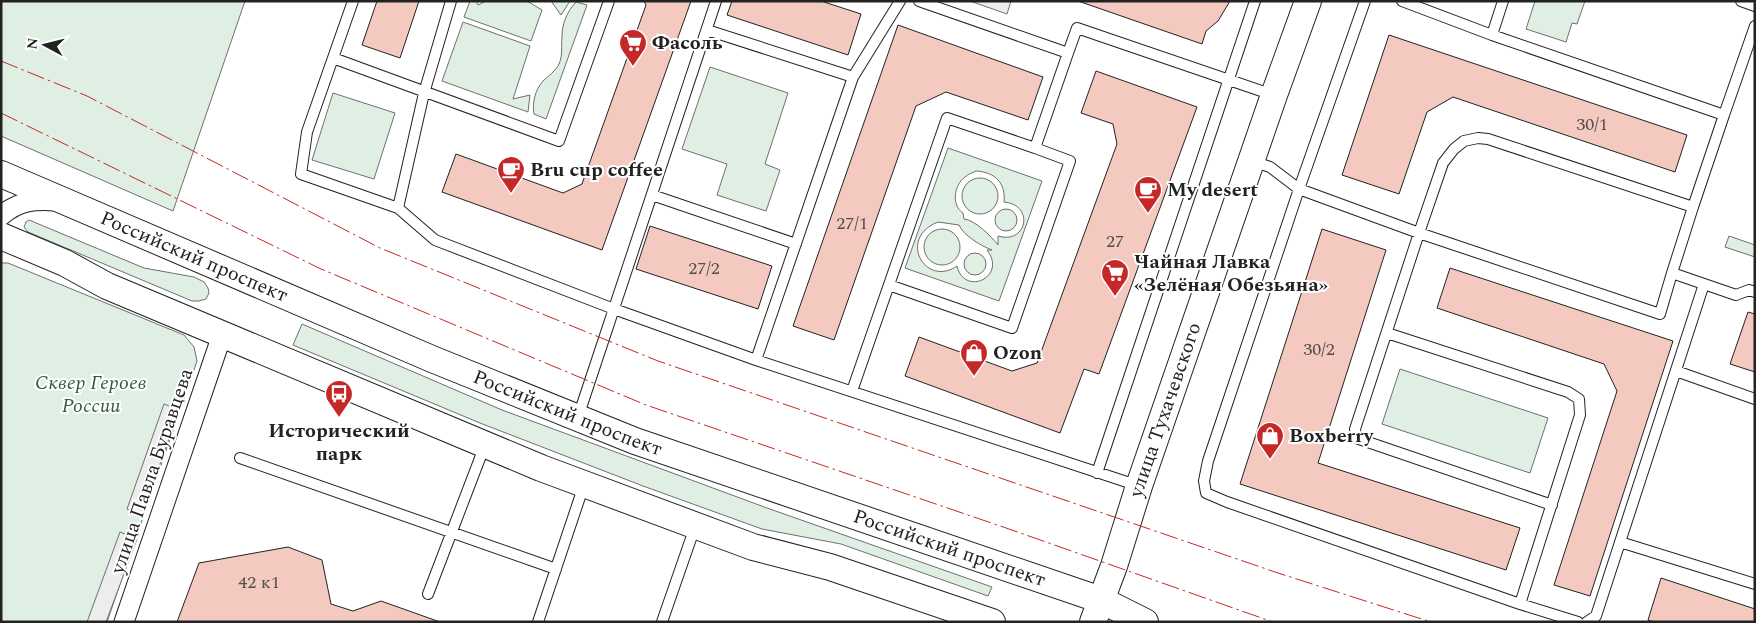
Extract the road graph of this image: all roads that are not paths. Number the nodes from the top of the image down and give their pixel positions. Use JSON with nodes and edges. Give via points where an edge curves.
{"nodes":[{"id":1,"x":353,"y":1,"type":"edge"},
{"id":2,"x":451,"y":1,"type":"edge"},
{"id":3,"x":609,"y":1,"type":"edge"},
{"id":4,"x":716,"y":1,"type":"edge"},
{"id":5,"x":900,"y":1,"type":"edge"},
{"id":6,"x":919,"y":1,"type":"edge"},
{"id":7,"x":1255,"y":1,"type":"edge"},
{"id":8,"x":1308,"y":1,"type":"edge"},
{"id":9,"x":1366,"y":1,"type":"edge"},
{"id":10,"x":1402,"y":1,"type":"edge"},
{"id":11,"x":1503,"y":1,"type":"edge"},
{"id":12,"x":1741,"y":1,"type":"edge"},
{"id":13,"x":1755,"y":6,"type":"edge"},
{"id":14,"x":1755,"y":26,"type":"edge"},
{"id":15,"x":707,"y":30,"type":"junction"},
{"id":16,"x":1492,"y":35,"type":"junction"},
{"id":17,"x":1068,"y":53,"type":"junction"},
{"id":18,"x":333,"y":58,"type":"junction"},
{"id":19,"x":853,"y":77,"type":"junction"},
{"id":20,"x":1228,"y":80,"type":"junction"},
{"id":21,"x":424,"y":92,"type":"junction"},
{"id":22,"x":1274,"y":95,"type":"junction"},
{"id":23,"x":1724,"y":115,"type":"junction"},
{"id":24,"x":1035,"y":148,"type":"junction"},
{"id":25,"x":1251,"y":161,"type":"junction"},
{"id":26,"x":1,"y":174,"type":"edge"},
{"id":27,"x":1299,"y":189,"type":"junction"},
{"id":28,"x":652,"y":195,"type":"junction"},
{"id":29,"x":65,"y":202,"type":"junction"},
{"id":30,"x":1693,"y":207,"type":"junction"},
{"id":31,"x":398,"y":208,"type":"junction"},
{"id":32,"x":1,"y":216,"type":"edge"},
{"id":33,"x":1419,"y":233,"type":"junction"},
{"id":34,"x":1,"y":236,"type":"edge"},
{"id":35,"x":796,"y":244,"type":"junction"},
{"id":36,"x":1672,"y":273,"type":"junction"},
{"id":37,"x":1704,"y":284,"type":"junction"},
{"id":38,"x":889,"y":285,"type":"junction"},
{"id":39,"x":1755,"y":292,"type":"edge"},
{"id":40,"x":614,"y":309,"type":"junction"},
{"id":41,"x":1388,"y":333,"type":"junction"},
{"id":42,"x":222,"y":335,"type":"junction"},
{"id":43,"x":756,"y":360,"type":"junction"},
{"id":44,"x":1676,"y":371,"type":"junction"},
{"id":45,"x":852,"y":391,"type":"junction"},
{"id":46,"x":1755,"y":399,"type":"edge"},
{"id":47,"x":578,"y":418,"type":"junction"},
{"id":48,"x":485,"y":444,"type":"junction"},
{"id":49,"x":240,"y":458,"type":"dead end"},
{"id":50,"x":1097,"y":473,"type":"junction"},
{"id":51,"x":584,"y":484,"type":"junction"},
{"id":52,"x":1139,"y":486,"type":"junction"},
{"id":53,"x":1552,"y":505,"type":"junction"},
{"id":54,"x":696,"y":526,"type":"junction"},
{"id":55,"x":452,"y":533,"type":"junction"},
{"id":56,"x":1620,"y":542,"type":"junction"},
{"id":57,"x":556,"y":569,"type":"junction"},
{"id":58,"x":1755,"y":584,"type":"edge"},
{"id":59,"x":428,"y":594,"type":"dead end"},
{"id":60,"x":1520,"y":604,"type":"junction"},
{"id":61,"x":1107,"y":613,"type":"edge"},
{"id":62,"x":124,"y":622,"type":"edge"},
{"id":63,"x":538,"y":622,"type":"edge"},
{"id":64,"x":662,"y":622,"type":"edge"},
{"id":65,"x":992,"y":622,"type":"edge"},
{"id":66,"x":1145,"y":622,"type":"edge"},
{"id":67,"x":1578,"y":622,"type":"edge"},
{"id":68,"x":1587,"y":622,"type":"edge"}],
"edges":[{"from":1,"to":18,"type":"lane"},
{"from":2,"to":21,"type":"lane"},
{"from":3,"to":21,"type":"lane","via":[[559,141]]},
{"from":4,"to":15,"type":"lane"},
{"from":5,"to":19,"type":"lane"},
{"from":6,"to":17,"type":"lane"},
{"from":7,"to":20,"type":"lane"},
{"from":8,"to":22,"type":"main road","name":"улица Тухачевского"},
{"from":9,"to":27,"type":"lane"},
{"from":10,"to":16,"type":"lane"},
{"from":11,"to":16,"type":"lane"},
{"from":12,"to":13,"type":"lane"},
{"from":14,"to":23,"type":"lane"},
{"from":15,"to":19,"type":"lane"},
{"from":15,"to":28,"type":"lane"},
{"from":16,"to":23,"type":"lane"},
{"from":17,"to":20,"type":"lane","via":[[1077,28]]},
{"from":17,"to":24,"type":"lane"},
{"from":18,"to":21,"type":"lane"},
{"from":18,"to":31,"type":"lane","via":[[307,132],[302,174]]},
{"from":19,"to":35,"type":"lane"},
{"from":20,"to":22,"type":"lane"},
{"from":20,"to":50,"type":"lane"},
{"from":21,"to":31,"type":"lane"},
{"from":22,"to":25,"type":"main road","name":"улица Тухачевского"},
{"from":23,"to":30,"type":"lane"},
{"from":24,"to":38,"type":"lane","via":[[947,118]]},
{"from":24,"to":38,"type":"lane","via":[[1070,161],[1012,328]]},
{"from":25,"to":27,"type":"lane","via":[[1270,167]]},
{"from":25,"to":52,"type":"main road","name":"улица Тухачевского"},
{"from":26,"to":29,"type":"main road","name":"Российский проспект"},
{"from":27,"to":33,"type":"lane"},
{"from":27,"to":60,"type":"lane","via":[[1208,460],[1204,481],[1206,493]]},
{"from":28,"to":35,"type":"lane"},
{"from":28,"to":40,"type":"lane"},
{"from":29,"to":32,"type":"street","via":[[39,199],[11,207]]},
{"from":29,"to":47,"type":"main road","name":"Российский проспект"},
{"from":30,"to":33,"type":"lane","via":[[1478,138],[1454,149],[1443,163]]},
{"from":30,"to":36,"type":"lane"},
{"from":31,"to":40,"type":"lane","via":[[435,240]]},
{"from":33,"to":36,"type":"lane","via":[[1660,314]]},
{"from":33,"to":41,"type":"lane"},
{"from":34,"to":42,"type":"main road","via":[[65,263],[106,286]]},
{"from":35,"to":43,"type":"lane"},
{"from":36,"to":37,"type":"lane"},
{"from":37,"to":39,"type":"lane","via":[[1736,295],[1750,290]]},
{"from":37,"to":44,"type":"lane"},
{"from":38,"to":45,"type":"lane"},
{"from":40,"to":43,"type":"lane"},
{"from":40,"to":47,"type":"lane"},
{"from":41,"to":53,"type":"lane","via":[[1568,392],[1579,399],[1580,415]]},
{"from":41,"to":53,"type":"lane","via":[[1355,429],[1356,438]]},
{"from":42,"to":48,"type":"main road"},
{"from":42,"to":62,"type":"street","name":"улица Павла Буравцева"},
{"from":43,"to":45,"type":"lane"},
{"from":44,"to":46,"type":"lane"},
{"from":44,"to":56,"type":"lane"},
{"from":45,"to":50,"type":"lane"},
{"from":47,"to":61,"type":"main road","name":"Российский проспект"},
{"from":48,"to":51,"type":"main road"},
{"from":48,"to":55,"type":"lane"},
{"from":49,"to":55,"type":"lane"},
{"from":50,"to":52,"type":"lane"},
{"from":51,"to":54,"type":"main road"},
{"from":51,"to":57,"type":"lane"},
{"from":52,"to":61,"type":"main road","name":"улица Тухачевского","via":[[1114,566]]},
{"from":53,"to":60,"type":"lane"},
{"from":54,"to":64,"type":"lane"},
{"from":54,"to":65,"type":"main road"},
{"from":55,"to":57,"type":"lane"},
{"from":55,"to":59,"type":"lane"},
{"from":56,"to":58,"type":"lane"},
{"from":56,"to":68,"type":"lane","via":[[1596,616]]},
{"from":57,"to":63,"type":"lane"},
{"from":60,"to":67,"type":"lane"},
{"from":61,"to":66,"type":"main road","name":"Российский проспект"}]}
